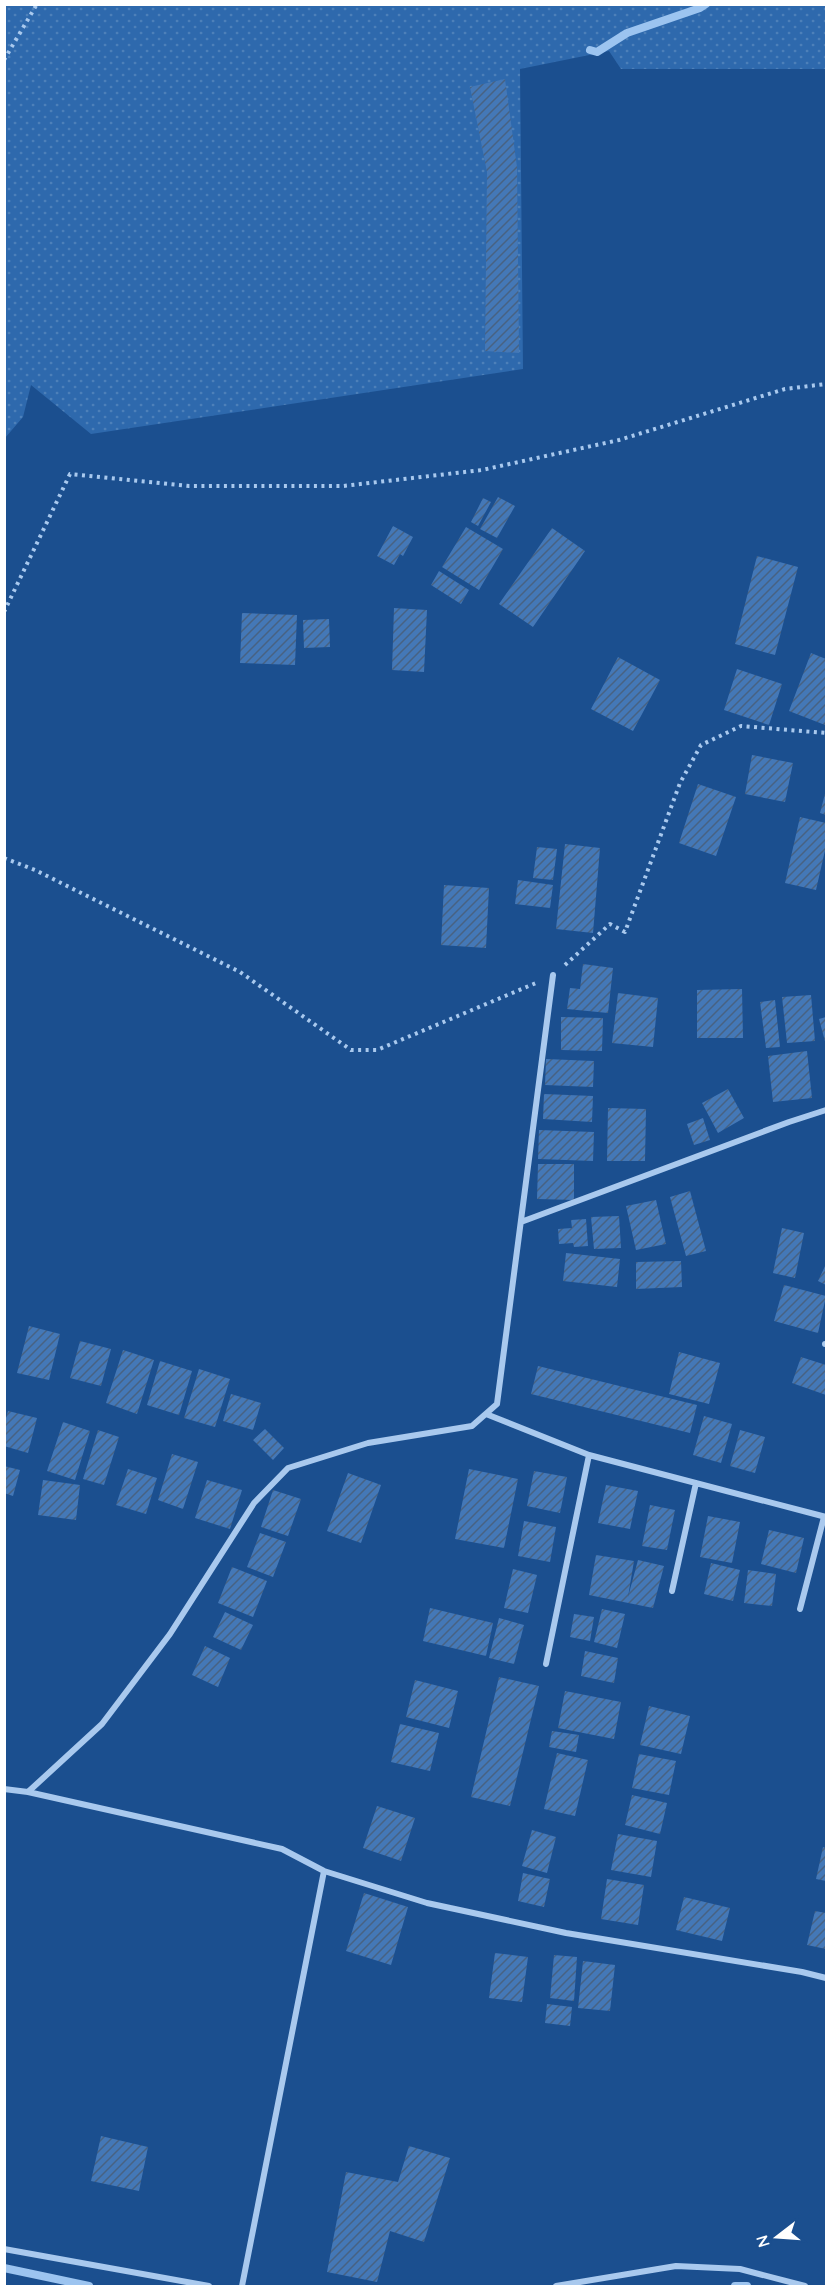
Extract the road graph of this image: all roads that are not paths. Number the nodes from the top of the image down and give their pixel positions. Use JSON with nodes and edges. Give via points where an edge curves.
{"nodes":[{"id":1,"x":553,"y":975,"type":"road end"},
{"id":2,"x":826,"y":1110,"type":"edge"},
{"id":3,"x":521,"y":1222,"type":"junction"},
{"id":4,"x":486,"y":1414,"type":"junction"},
{"id":5,"x":589,"y":1455,"type":"junction"},
{"id":6,"x":696,"y":1483,"type":"junction"},
{"id":7,"x":825,"y":1517,"type":"edge"},
{"id":8,"x":672,"y":1591,"type":"dead end"},
{"id":9,"x":800,"y":1609,"type":"dead end"},
{"id":10,"x":546,"y":1664,"type":"dead end"},
{"id":11,"x":4,"y":1790,"type":"edge"},
{"id":12,"x":28,"y":1792,"type":"junction"},
{"id":13,"x":324,"y":1871,"type":"junction"},
{"id":14,"x":826,"y":1978,"type":"edge"},
{"id":15,"x":4,"y":2249,"type":"edge"},
{"id":16,"x":209,"y":2286,"type":"edge"},
{"id":17,"x":242,"y":2286,"type":"edge"},
{"id":18,"x":556,"y":2286,"type":"edge"},
{"id":19,"x":805,"y":2286,"type":"edge"}],
"edges":[{"from":1,"to":3,"type":"street"},
{"from":2,"to":3,"type":"street"},
{"from":3,"to":4,"type":"street","via":[[497,1404]]},
{"from":4,"to":5,"type":"street"},
{"from":4,"to":12,"type":"street","via":[[472,1426],[368,1443],[288,1468],[254,1503],[170,1634],[102,1724]]},
{"from":5,"to":6,"type":"street"},
{"from":5,"to":10,"type":"street"},
{"from":6,"to":7,"type":"street"},
{"from":6,"to":8,"type":"street"},
{"from":7,"to":9,"type":"street"},
{"from":11,"to":12,"type":"street"},
{"from":12,"to":13,"type":"street","via":[[282,1849]]},
{"from":13,"to":14,"type":"street","via":[[427,1903],[566,1933]]},
{"from":13,"to":17,"type":"street"},
{"from":15,"to":16,"type":"street"},
{"from":18,"to":19,"type":"street","via":[[676,2266],[740,2270]]}]}
